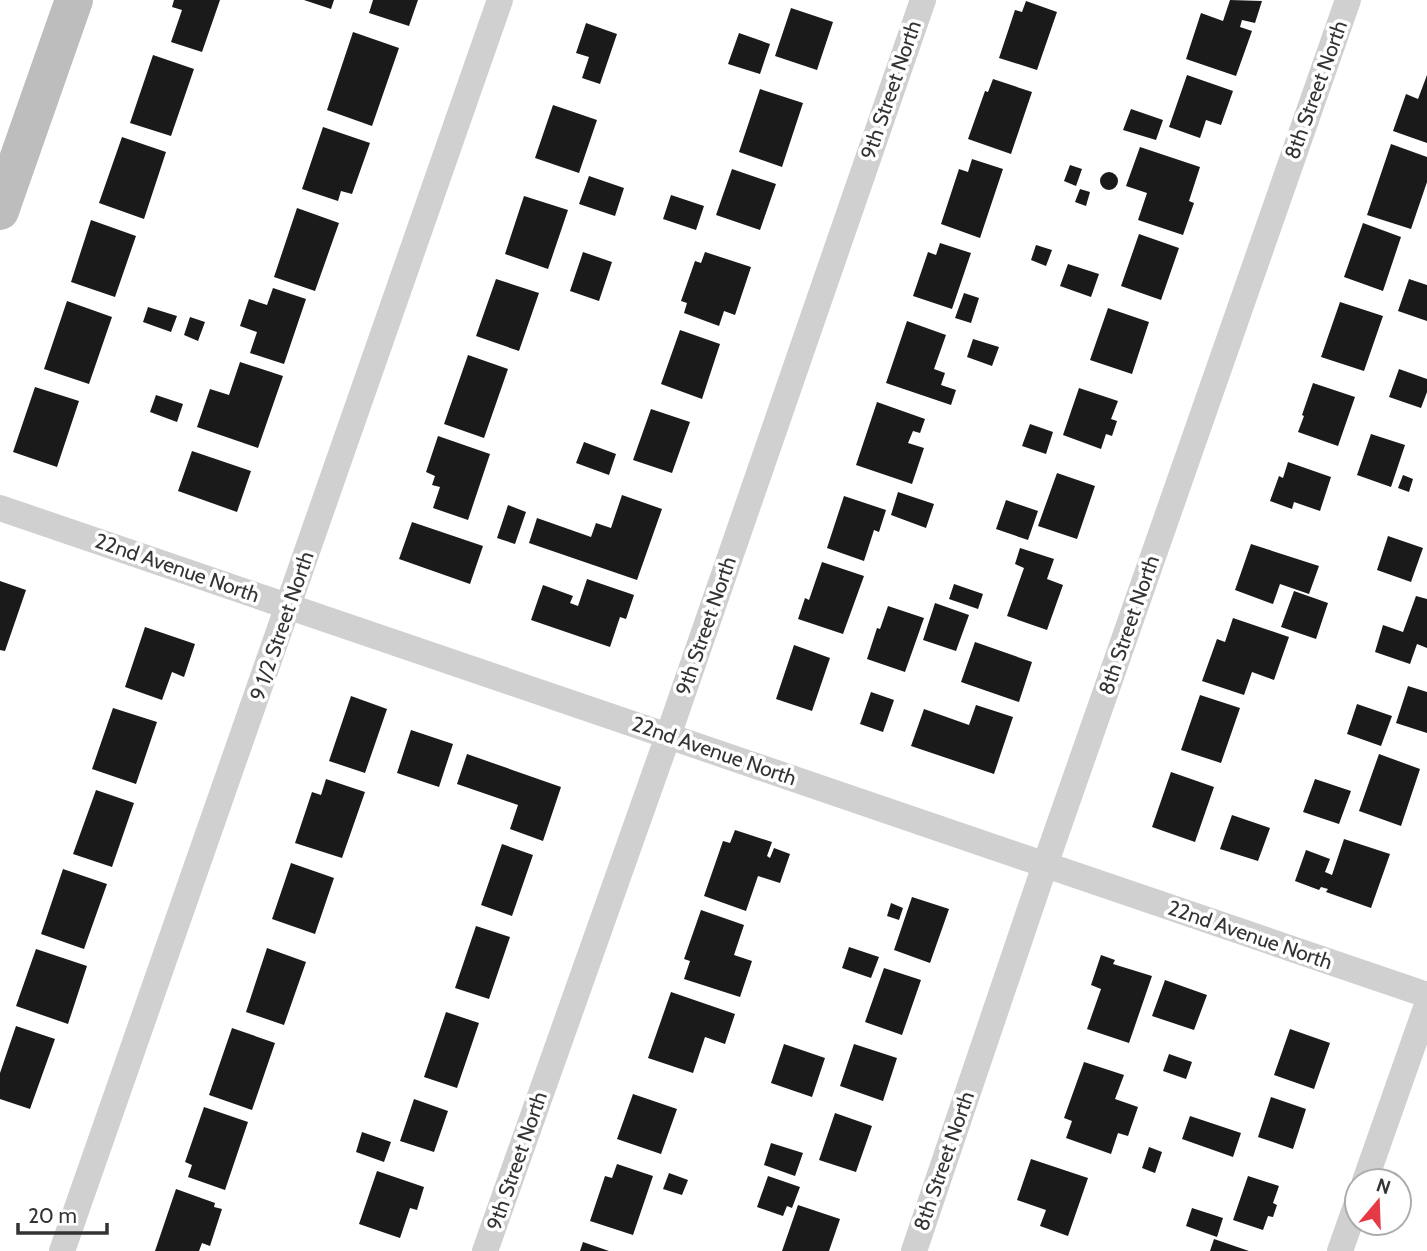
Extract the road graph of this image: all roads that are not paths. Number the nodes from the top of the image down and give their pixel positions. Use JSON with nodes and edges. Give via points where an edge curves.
{"nodes":[{"id":1,"x":74,"y":0,"type":"edge"},
{"id":2,"x":500,"y":0,"type":"edge"},
{"id":3,"x":923,"y":0,"type":"edge"},
{"id":4,"x":1348,"y":0,"type":"edge"},
{"id":5,"x":0,"y":211,"type":"edge"},
{"id":6,"x":0,"y":508,"type":"edge"},
{"id":7,"x":288,"y":606,"type":"junction"},
{"id":8,"x":668,"y":736,"type":"junction"},
{"id":9,"x":1045,"y":865,"type":"junction"},
{"id":10,"x":1427,"y":995,"type":"edge"},
{"id":11,"x":1427,"y":1005,"type":"edge"},
{"id":12,"x":1370,"y":1167,"type":"edge"},
{"id":13,"x":62,"y":1251,"type":"edge"},
{"id":14,"x":485,"y":1251,"type":"edge"},
{"id":15,"x":914,"y":1251,"type":"edge"}],
"edges":[{"from":1,"to":5,"type":"street"},
{"from":2,"to":7,"type":"street","name":"9 1/2 Street North"},
{"from":3,"to":8,"type":"street","name":"9th Street North"},
{"from":4,"to":9,"type":"street","name":"8th Street North"},
{"from":6,"to":7,"type":"street","name":"22nd Avenue North"},
{"from":7,"to":8,"type":"street","name":"22nd Avenue North"},
{"from":7,"to":13,"type":"street","name":"9 1/2 Street North"},
{"from":8,"to":9,"type":"street","name":"22nd Avenue North"},
{"from":8,"to":14,"type":"street","name":"9th Street North"},
{"from":9,"to":10,"type":"street","name":"22nd Avenue North"},
{"from":9,"to":15,"type":"street","name":"8th Street North"},
{"from":11,"to":12,"type":"street"}]}
